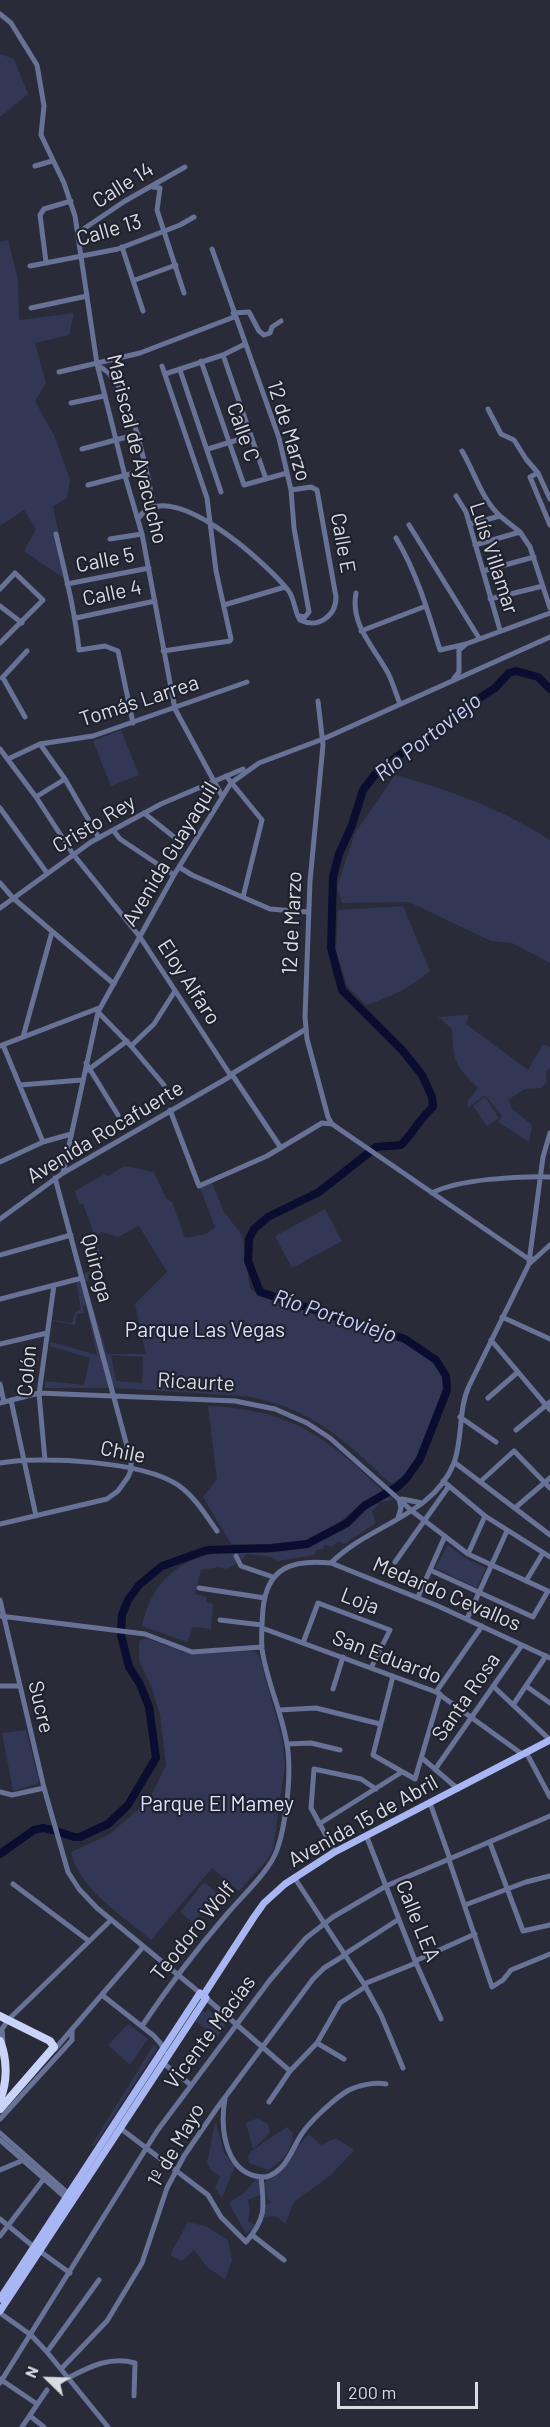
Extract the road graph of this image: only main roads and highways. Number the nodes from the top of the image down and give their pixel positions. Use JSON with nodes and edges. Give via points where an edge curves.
{"nodes":[{"id":1,"x":550,"y":1740,"type":"edge"},
{"id":2,"x":203,"y":1996,"type":"junction"},
{"id":3,"x":4,"y":2018,"type":"edge"},
{"id":4,"x":2,"y":2045,"type":"edge"},
{"id":5,"x":5,"y":2075,"type":"junction"},
{"id":6,"x":23,"y":2084,"type":"junction"},
{"id":7,"x":0,"y":2099,"type":"edge"},
{"id":8,"x":0,"y":2109,"type":"edge"},
{"id":9,"x":36,"y":2249,"type":"junction"},
{"id":10,"x":0,"y":2299,"type":"edge"},
{"id":11,"x":0,"y":2312,"type":"edge"}],
"edges":[{"from":1,"to":2,"type":"main road","name":"Avenida 15 de Abril","via":[[366,1835],[294,1877],[264,1903]]},
{"from":2,"to":9,"type":"main road","name":"Avenida 15 de Abril","via":[[172,2037]]},
{"from":2,"to":9,"type":"main road","name":"Avenida 15 de Abril","via":[[184,2033]]},
{"from":3,"to":6,"type":"highway","via":[[54,2044],[54,2050]]},
{"from":4,"to":5,"type":"highway"},
{"from":5,"to":6,"type":"highway","via":[[12,2084]]},
{"from":5,"to":7,"type":"highway"},
{"from":6,"to":8,"type":"highway"},
{"from":9,"to":10,"type":"main road","name":"Avenida 15 de Abril"},
{"from":9,"to":11,"type":"main road","name":"Avenida 15 de Abril"}]}
